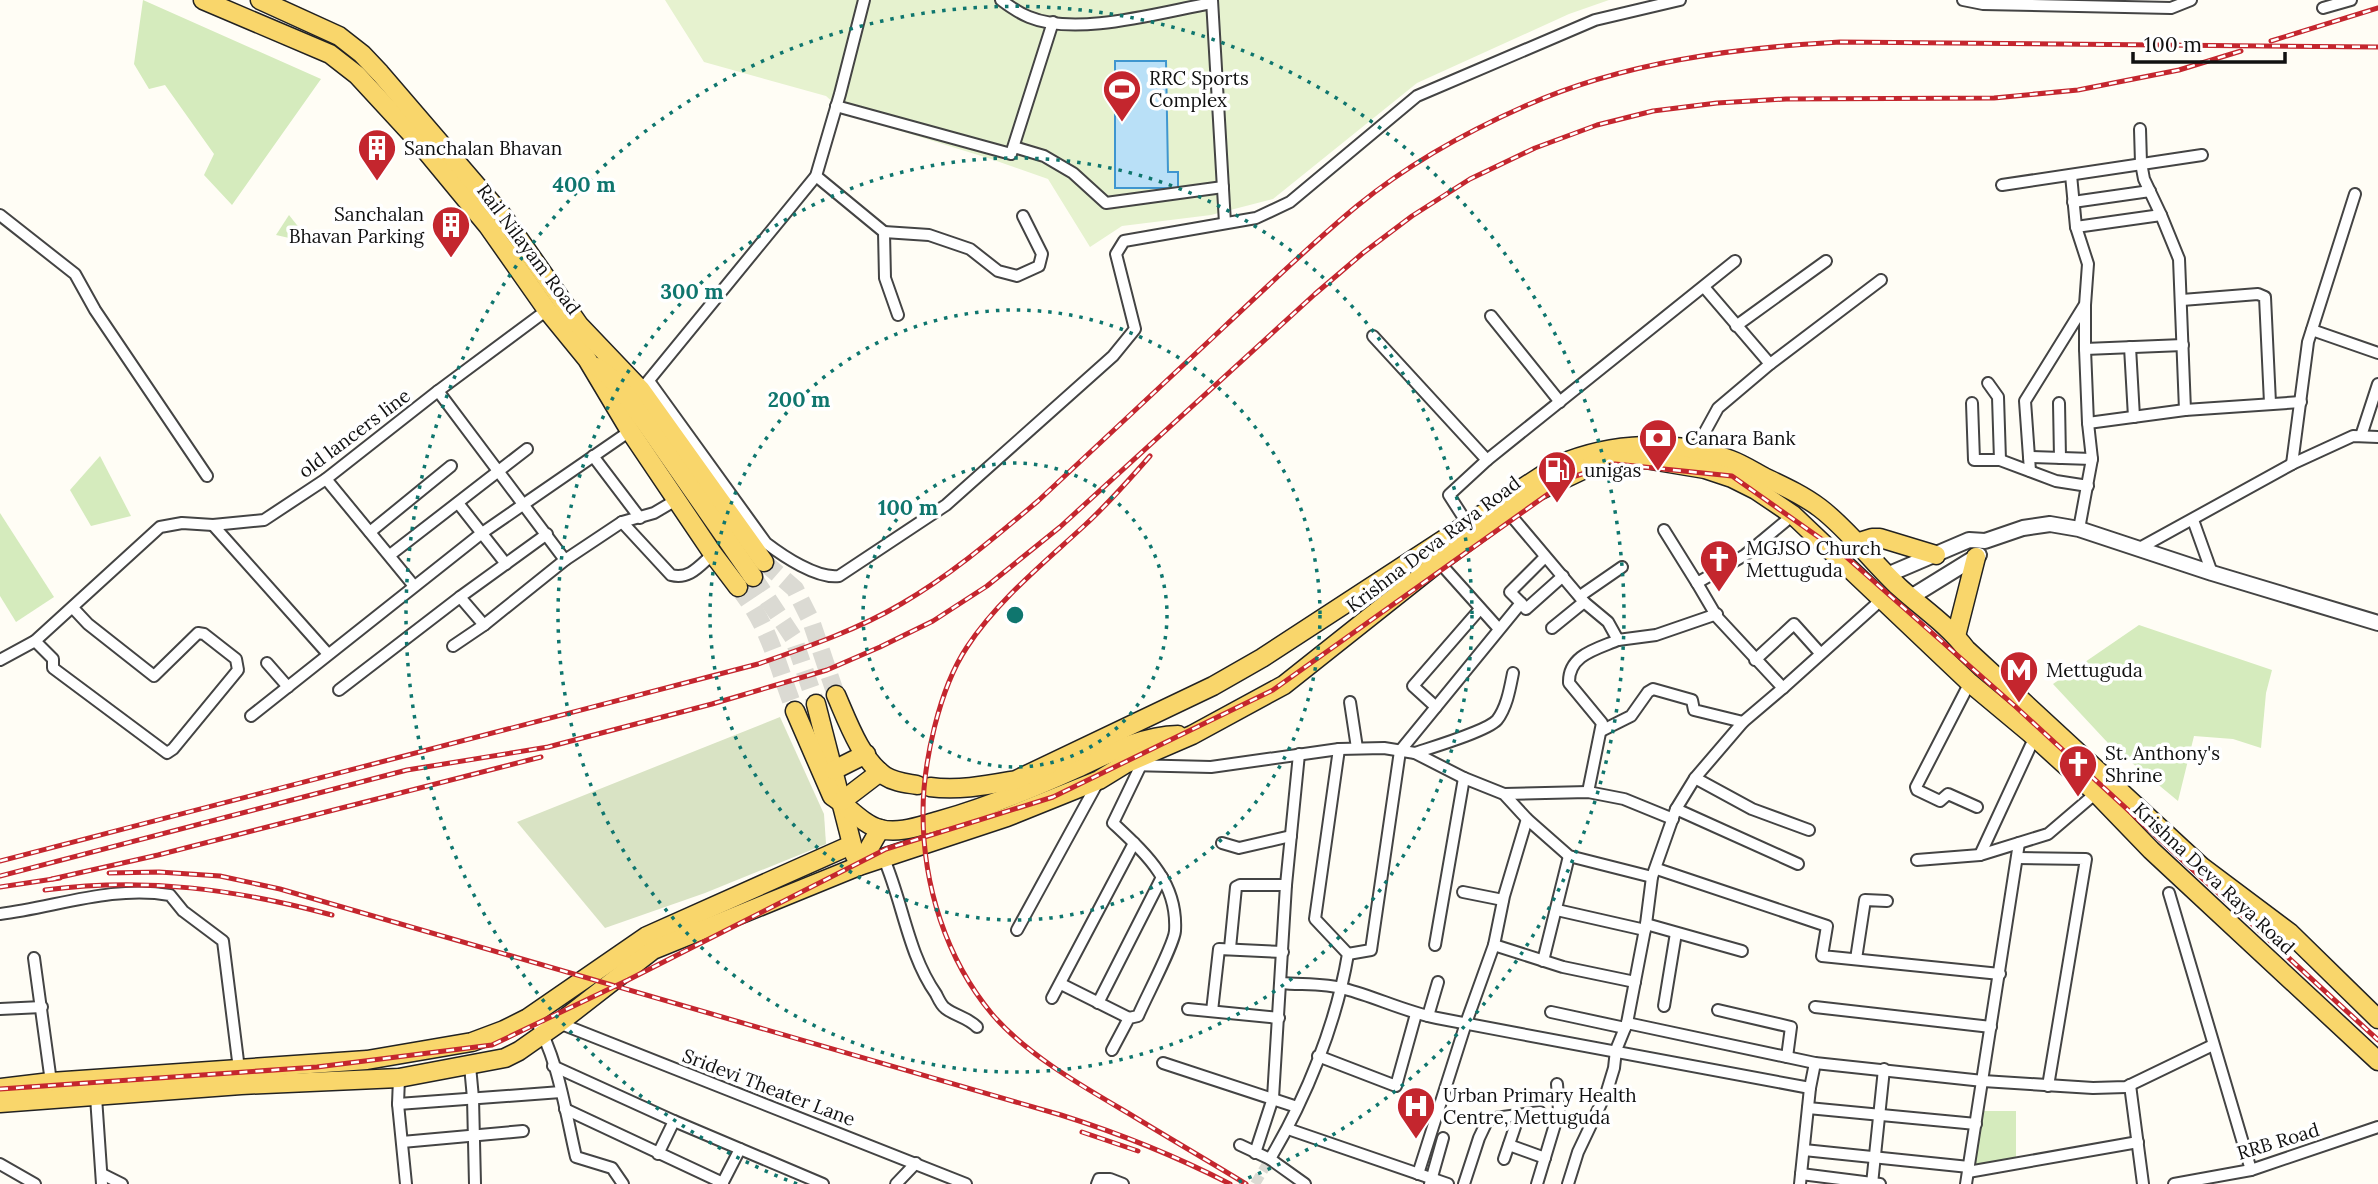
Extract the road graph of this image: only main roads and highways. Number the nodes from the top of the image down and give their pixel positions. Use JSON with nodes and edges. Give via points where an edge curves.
{"nodes":[{"id":1,"x":203,"y":0,"type":"edge"},
{"id":2,"x":260,"y":0,"type":"edge"},
{"id":3,"x":592,"y":352,"type":"junction"},
{"id":4,"x":1856,"y":543,"type":"junction"},
{"id":5,"x":1981,"y":549,"type":"road end"},
{"id":6,"x":1936,"y":555,"type":"road end"},
{"id":7,"x":764,"y":562,"type":"tunnel mouth"},
{"id":8,"x":1319,"y":621,"type":"junction"},
{"id":9,"x":1956,"y":635,"type":"junction"},
{"id":10,"x":1294,"y":638,"type":"junction"},
{"id":11,"x":1335,"y":644,"type":"junction"},
{"id":12,"x":1313,"y":662,"type":"junction"},
{"id":13,"x":836,"y":695,"type":"tunnel mouth"},
{"id":14,"x":816,"y":704,"type":"tunnel mouth"},
{"id":15,"x":795,"y":711,"type":"tunnel mouth"},
{"id":16,"x":1192,"y":735,"type":"junction"},
{"id":17,"x":866,"y":754,"type":"junction"},
{"id":18,"x":834,"y":769,"type":"junction"},
{"id":19,"x":880,"y":772,"type":"junction"},
{"id":20,"x":842,"y":801,"type":"junction"},
{"id":21,"x":880,"y":828,"type":"junction"},
{"id":22,"x":851,"y":845,"type":"junction"},
{"id":23,"x":859,"y":866,"type":"junction"},
{"id":24,"x":2378,"y":1019,"type":"edge"},
{"id":25,"x":2378,"y":1031,"type":"edge"},
{"id":26,"x":2362,"y":1046,"type":"junction"},
{"id":27,"x":2378,"y":1061,"type":"edge"},
{"id":28,"x":0,"y":1088,"type":"edge"},
{"id":29,"x":0,"y":1103,"type":"edge"}],
"edges":[{"from":1,"to":3,"type":"main road","name":"Rail Nilayam Road","via":[[330,54],[357,75],[488,226],[547,310]]},
{"from":2,"to":3,"type":"main road","name":"Rail Nilayam Road","via":[[339,36],[362,54],[502,215],[579,325]]},
{"from":3,"to":3,"type":"main road","name":"Rail Nilayam Road","via":[[630,430],[676,500],[713,554],[746,582],[629,399]]},
{"from":3,"to":7,"type":"main road","via":[[645,385]]},
{"from":4,"to":6,"type":"main road","via":[[1881,538]]},
{"from":4,"to":8,"type":"main road","name":"Krishna Deva Raya Road","via":[[1821,509],[1730,460],[1695,450],[1610,448],[1578,456],[1535,478]]},
{"from":4,"to":9,"type":"main road","name":"Krishna Deva Raya Road"},
{"from":5,"to":9,"type":"main road"},
{"from":8,"to":10,"type":"main road","name":"Krishna Deva Raya Road"},
{"from":8,"to":11,"type":"main road"},
{"from":9,"to":24,"type":"main road","name":"Krishna Deva Raya Road","via":[[2202,867],[2290,933]]},
{"from":10,"to":12,"type":"main road"},
{"from":10,"to":19,"type":"main road","name":"Krishna Deva Raya Road","via":[[1242,670],[1016,780],[942,788],[901,782]]},
{"from":11,"to":12,"type":"main road","name":"Krishna Deva Raya Road"},
{"from":11,"to":26,"type":"main road","name":"Krishna Deva Raya Road","via":[[1534,493],[1593,465],[1645,459],[1732,478],[1793,515]]},
{"from":12,"to":16,"type":"main road","name":"Krishna Deva Raya Road","via":[[1284,685]]},
{"from":13,"to":17,"type":"main road"},
{"from":14,"to":18,"type":"main road"},
{"from":15,"to":20,"type":"main road","via":[[832,796]]},
{"from":16,"to":21,"type":"main road","name":"Krishna Deva Raya Road","via":[[1152,738],[1109,751],[962,814],[911,828]]},
{"from":16,"to":23,"type":"main road","name":"Krishna Deva Raya Road","via":[[1133,765],[1007,817]]},
{"from":17,"to":18,"type":"main road"},
{"from":17,"to":19,"type":"main road"},
{"from":18,"to":20,"type":"main road"},
{"from":19,"to":20,"type":"main road"},
{"from":20,"to":21,"type":"main road","via":[[861,819]]},
{"from":20,"to":22,"type":"main road"},
{"from":21,"to":23,"type":"main road"},
{"from":22,"to":23,"type":"main road"},
{"from":22,"to":28,"type":"main road","via":[[647,936],[533,1014],[472,1042],[367,1060]]},
{"from":23,"to":29,"type":"main road","name":"Krishna Deva Raya Road","via":[[653,950],[552,1029],[505,1058],[399,1078]]},
{"from":25,"to":26,"type":"main road"},
{"from":26,"to":27,"type":"main road","name":"Krishna Deva Raya Road"}]}
